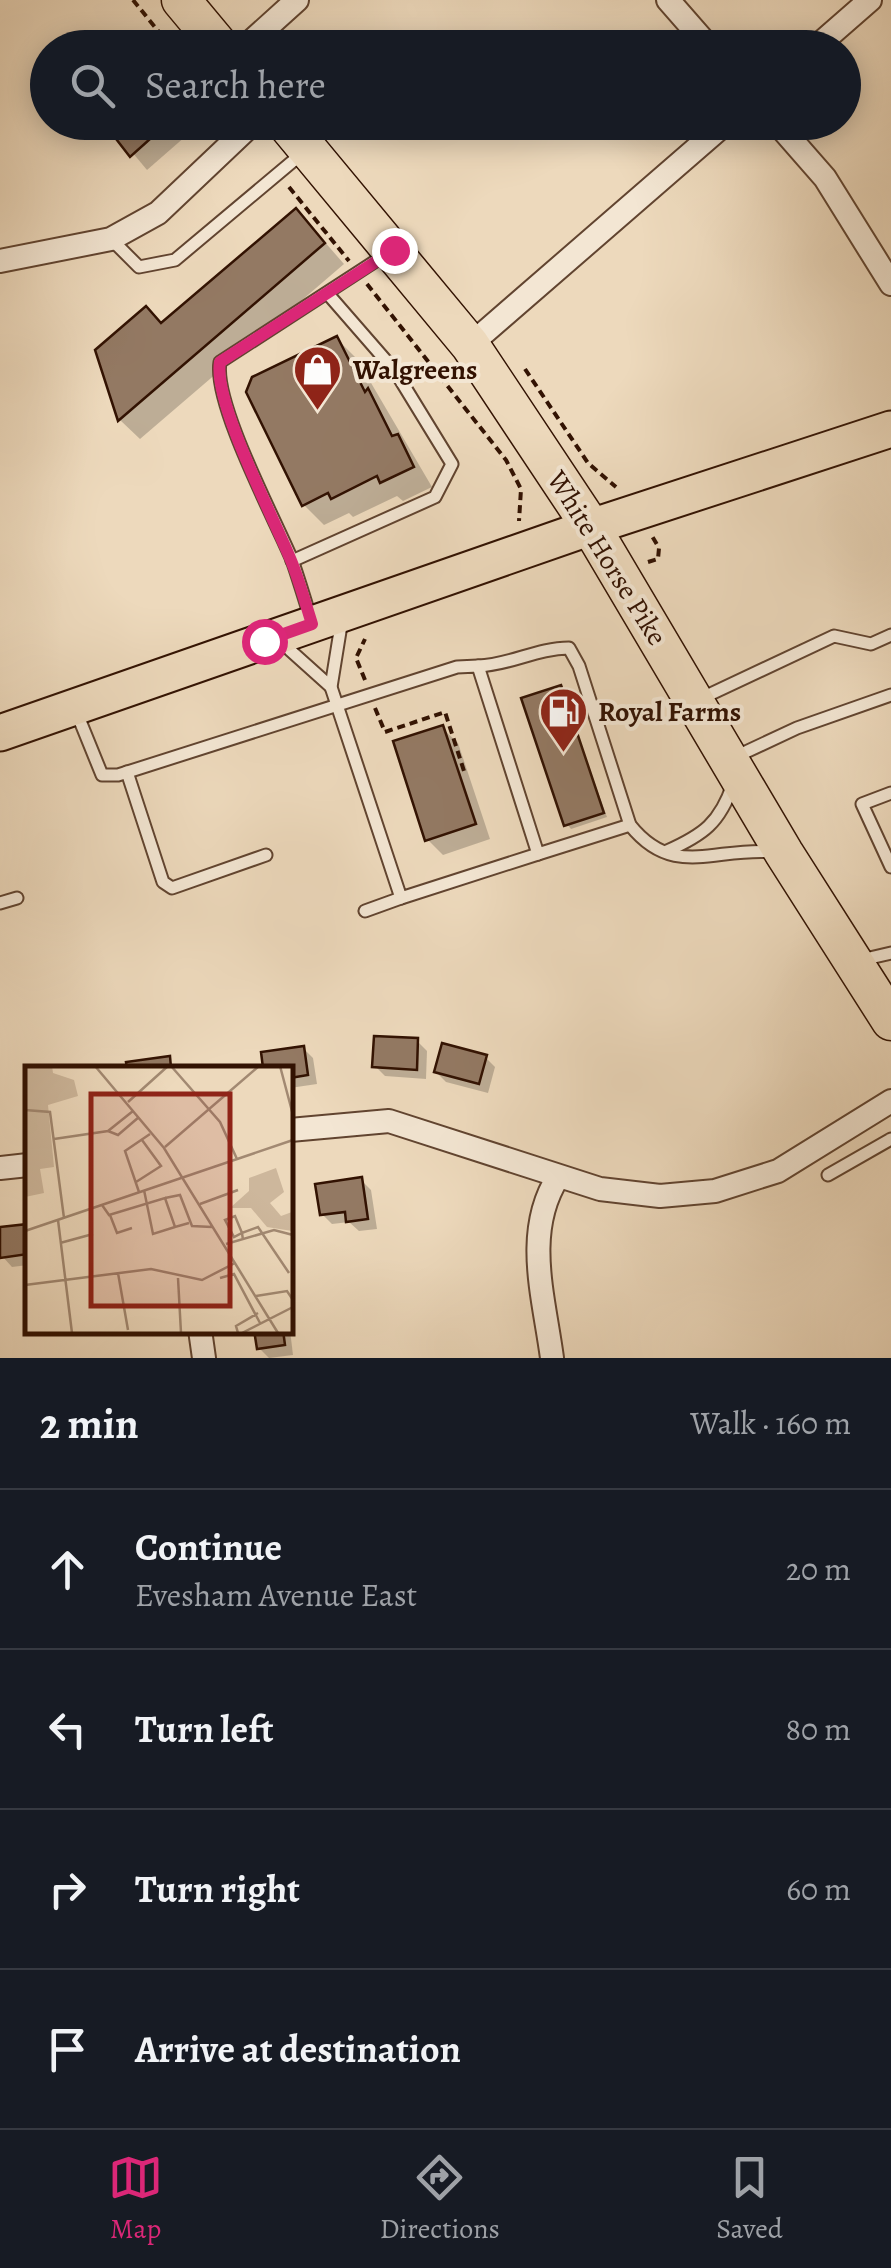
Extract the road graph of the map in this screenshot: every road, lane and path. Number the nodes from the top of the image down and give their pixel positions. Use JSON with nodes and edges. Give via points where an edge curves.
{"nodes":[{"id":1,"x":133,"y":0,"type":"edge"},
{"id":2,"x":181,"y":0,"type":"edge"},
{"id":3,"x":297,"y":0,"type":"edge"},
{"id":4,"x":668,"y":0,"type":"edge"},
{"id":5,"x":870,"y":0,"type":"edge"},
{"id":6,"x":157,"y":30,"type":"edge"},
{"id":7,"x":206,"y":30,"type":"edge"},
{"id":8,"x":264,"y":30,"type":"edge"},
{"id":9,"x":694,"y":30,"type":"edge"},
{"id":10,"x":836,"y":30,"type":"edge"},
{"id":11,"x":235,"y":140,"type":"edge"},
{"id":12,"x":294,"y":140,"type":"edge"},
{"id":13,"x":299,"y":140,"type":"edge"},
{"id":14,"x":707,"y":140,"type":"edge"},
{"id":15,"x":792,"y":140,"type":"edge"},
{"id":16,"x":279,"y":174,"type":"junction"},
{"id":17,"x":111,"y":239,"type":"junction"},
{"id":18,"x":394,"y":250,"type":"junction"},
{"id":19,"x":0,"y":261,"type":"edge"},
{"id":20,"x":359,"y":273,"type":"junction"},
{"id":21,"x":891,"y":284,"type":"edge"},
{"id":22,"x":328,"y":294,"type":"junction"},
{"id":23,"x":470,"y":345,"type":"junction"},
{"id":24,"x":891,"y":429,"type":"edge"},
{"id":25,"x":590,"y":527,"type":"junction"},
{"id":26,"x":536,"y":546,"type":"junction"},
{"id":27,"x":292,"y":561,"type":"junction"},
{"id":28,"x":340,"y":626,"type":"junction"},
{"id":29,"x":891,"y":635,"type":"edge"},
{"id":30,"x":275,"y":637,"type":"junction"},
{"id":31,"x":478,"y":666,"type":"junction"},
{"id":32,"x":331,"y":687,"type":"junction"},
{"id":33,"x":891,"y":695,"type":"edge"},
{"id":34,"x":371,"y":696,"type":"junction"},
{"id":35,"x":696,"y":701,"type":"junction"},
{"id":36,"x":74,"y":707,"type":"junction"},
{"id":37,"x":336,"y":708,"type":"junction"},
{"id":38,"x":0,"y":733,"type":"edge"},
{"id":39,"x":734,"y":764,"type":"junction"},
{"id":40,"x":127,"y":772,"type":"junction"},
{"id":41,"x":459,"y":773,"type":"dead end"},
{"id":42,"x":891,"y":793,"type":"edge"},
{"id":43,"x":630,"y":826,"type":"junction"},
{"id":44,"x":667,"y":851,"type":"junction"},
{"id":45,"x":784,"y":853,"type":"junction"},
{"id":46,"x":538,"y":854,"type":"junction"},
{"id":47,"x":266,"y":856,"type":"dead end"},
{"id":48,"x":891,"y":867,"type":"edge"},
{"id":49,"x":18,"y":898,"type":"dead end"},
{"id":50,"x":400,"y":898,"type":"junction"},
{"id":51,"x":0,"y":903,"type":"edge"},
{"id":52,"x":365,"y":911,"type":"dead end"},
{"id":53,"x":873,"y":957,"type":"edge"},
{"id":54,"x":891,"y":1021,"type":"edge"},
{"id":55,"x":891,"y":1101,"type":"edge"},
{"id":56,"x":292,"y":1130,"type":"edge"},
{"id":57,"x":891,"y":1140,"type":"edge"},
{"id":58,"x":25,"y":1165,"type":"edge"},
{"id":59,"x":0,"y":1168,"type":"edge"},
{"id":60,"x":828,"y":1175,"type":"dead end"},
{"id":61,"x":558,"y":1177,"type":"junction"},
{"id":62,"x":200,"y":1333,"type":"edge"},
{"id":63,"x":204,"y":1358,"type":"edge"},
{"id":64,"x":552,"y":1358,"type":"edge"}],
"edges":[{"from":1,"to":6,"type":"path"},
{"from":2,"to":7,"type":"highway"},
{"from":3,"to":8,"type":"street"},
{"from":4,"to":9,"type":"street"},
{"from":5,"to":10,"type":"street"},
{"from":11,"to":17,"type":"street","via":[[158,213]]},
{"from":12,"to":16,"type":"lane"},
{"from":13,"to":18,"type":"highway","name":"White Horse Pike"},
{"from":14,"to":23,"type":"street"},
{"from":15,"to":21,"type":"street","via":[[825,178]]},
{"from":16,"to":17,"type":"lane","via":[[175,260],[139,267]]},
{"from":16,"to":20,"type":"path"},
{"from":17,"to":19,"type":"street"},
{"from":18,"to":20,"type":"lane"},
{"from":18,"to":23,"type":"highway","name":"White Horse Pike"},
{"from":20,"to":22,"type":"lane"},
{"from":20,"to":26,"type":"path","via":[[506,460],[521,489],[516,517]]},
{"from":22,"to":27,"type":"lane","via":[[229,352],[218,373]]},
{"from":22,"to":27,"type":"lane","via":[[395,371],[452,464],[436,497]]},
{"from":23,"to":25,"type":"highway","name":"White Horse Pike"},
{"from":24,"to":25,"type":"main road"},
{"from":25,"to":26,"type":"main road"},
{"from":25,"to":35,"type":"highway","name":"White Horse Pike"},
{"from":26,"to":28,"type":"main road"},
{"from":27,"to":28,"type":"lane"},
{"from":28,"to":30,"type":"main road"},
{"from":28,"to":32,"type":"lane"},
{"from":28,"to":34,"type":"path"},
{"from":29,"to":35,"type":"lane","via":[[872,644],[834,636]]},
{"from":30,"to":32,"type":"lane"},
{"from":30,"to":36,"type":"main road"},
{"from":31,"to":34,"type":"lane"},
{"from":31,"to":43,"type":"lane","via":[[568,648]]},
{"from":31,"to":46,"type":"lane"},
{"from":32,"to":37,"type":"lane"},
{"from":33,"to":39,"type":"lane","via":[[798,728]]},
{"from":34,"to":37,"type":"lane"},
{"from":34,"to":41,"type":"path","via":[[385,732],[445,712],[464,771]]},
{"from":35,"to":39,"type":"highway","name":"White Horse Pike"},
{"from":36,"to":38,"type":"main road"},
{"from":36,"to":40,"type":"lane","via":[[102,775]]},
{"from":37,"to":40,"type":"lane"},
{"from":37,"to":50,"type":"lane"},
{"from":39,"to":44,"type":"lane","via":[[724,813],[710,830]]},
{"from":39,"to":45,"type":"highway","name":"White Horse Pike"},
{"from":40,"to":47,"type":"lane","via":[[163,882],[172,888]]},
{"from":42,"to":48,"type":"lane","via":[[862,804]]},
{"from":43,"to":44,"type":"lane","via":[[646,845]]},
{"from":43,"to":46,"type":"lane"},
{"from":44,"to":45,"type":"lane","via":[[682,860],[745,849]]},
{"from":45,"to":53,"type":"highway","name":"White Horse Pike"},
{"from":46,"to":50,"type":"lane"},
{"from":49,"to":51,"type":"lane"},
{"from":50,"to":52,"type":"lane"},
{"from":53,"to":54,"type":"highway","name":"White Horse Pike"},
{"from":55,"to":61,"type":"street","via":[[778,1171],[714,1191],[660,1196]]},
{"from":56,"to":61,"type":"street","via":[[388,1120]]},
{"from":57,"to":60,"type":"lane"},
{"from":58,"to":59,"type":"street"},
{"from":61,"to":64,"type":"street","via":[[544,1199],[536,1240]]},
{"from":62,"to":63,"type":"street"}]}
